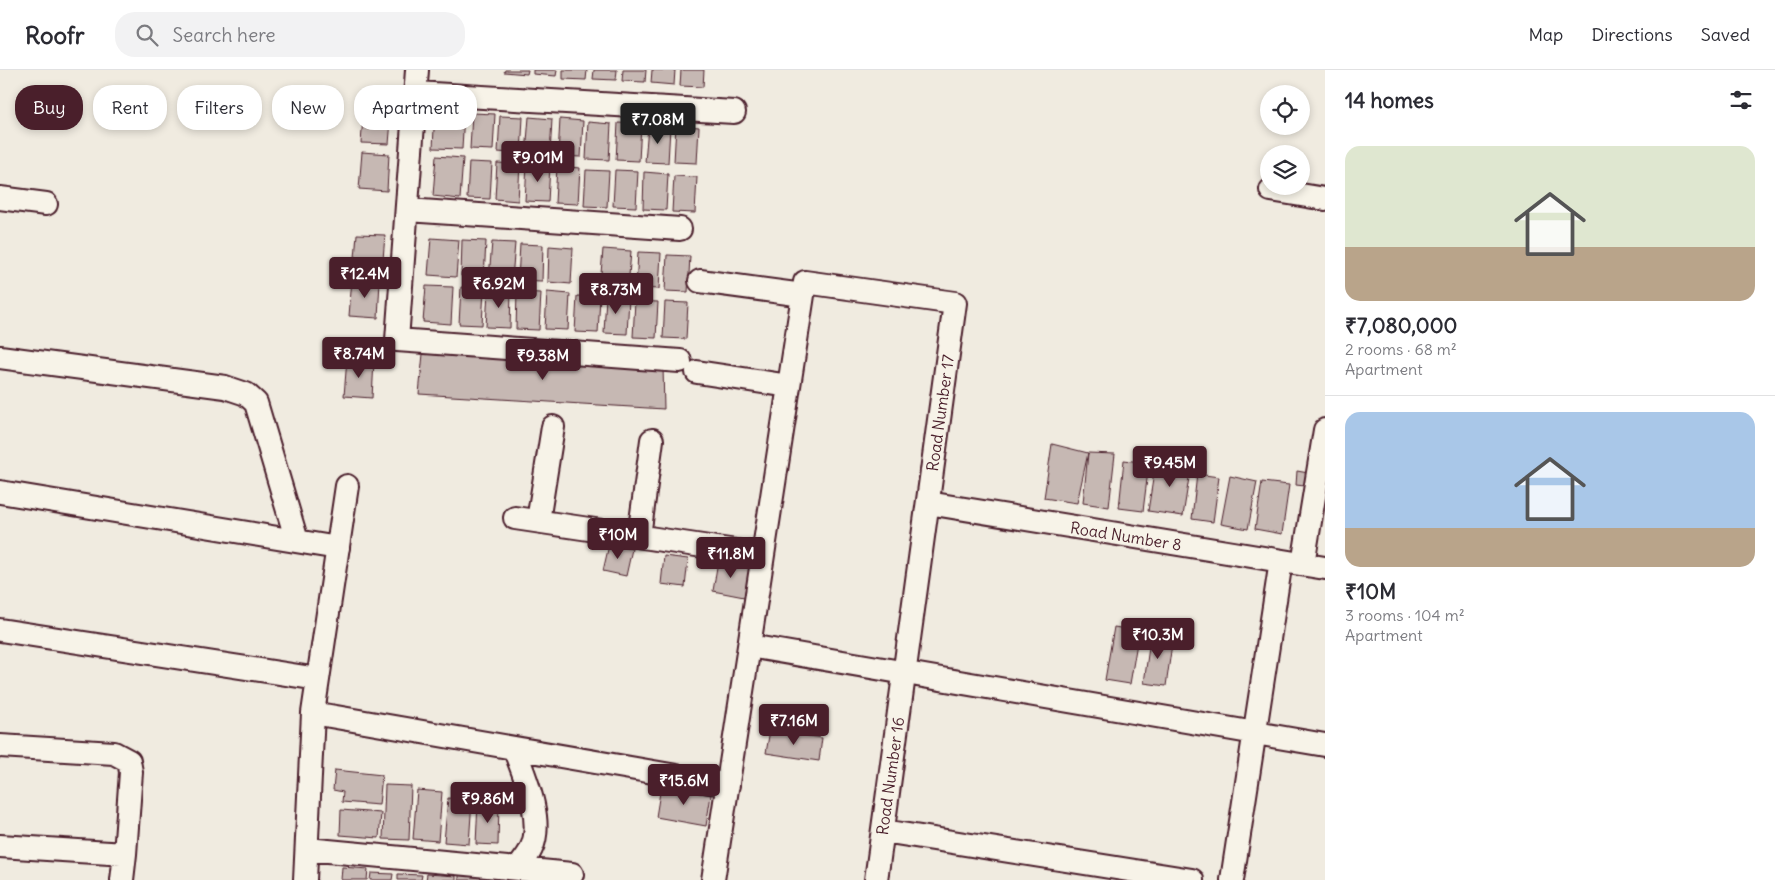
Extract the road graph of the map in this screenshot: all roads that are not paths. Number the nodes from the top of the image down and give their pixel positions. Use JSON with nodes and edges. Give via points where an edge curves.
{"nodes":[{"id":1,"x":417,"y":70,"type":"edge"},
{"id":2,"x":416,"y":85,"type":"edge"},
{"id":3,"x":477,"y":97,"type":"edge"},
{"id":4,"x":734,"y":112,"type":"dead end"},
{"id":5,"x":413,"y":130,"type":"edge"},
{"id":6,"x":1301,"y":195,"type":"edge"},
{"id":7,"x":0,"y":198,"type":"edge"},
{"id":8,"x":1325,"y":199,"type":"edge"},
{"id":9,"x":46,"y":204,"type":"dead end"},
{"id":10,"x":407,"y":210,"type":"junction"},
{"id":11,"x":680,"y":229,"type":"dead end"},
{"id":12,"x":700,"y":281,"type":"dead end"},
{"id":13,"x":804,"y":289,"type":"junction"},
{"id":14,"x":0,"y":356,"type":"edge"},
{"id":15,"x":789,"y":386,"type":"junction"},
{"id":16,"x":553,"y":427,"type":"dead end"},
{"id":17,"x":1325,"y":430,"type":"edge"},
{"id":18,"x":652,"y":440,"type":"dead end"},
{"id":19,"x":347,"y":486,"type":"dead end"},
{"id":20,"x":0,"y":492,"type":"edge"},
{"id":21,"x":928,"y":503,"type":"junction"},
{"id":22,"x":515,"y":518,"type":"dead end"},
{"id":23,"x":538,"y":521,"type":"junction"},
{"id":24,"x":639,"y":536,"type":"junction"},
{"id":25,"x":297,"y":541,"type":"junction"},
{"id":26,"x":338,"y":548,"type":"junction"},
{"id":27,"x":763,"y":554,"type":"junction"},
{"id":28,"x":1281,"y":561,"type":"junction"},
{"id":29,"x":1303,"y":564,"type":"junction"},
{"id":30,"x":1325,"y":568,"type":"edge"},
{"id":31,"x":0,"y":630,"type":"edge"},
{"id":32,"x":749,"y":646,"type":"junction"},
{"id":33,"x":905,"y":673,"type":"junction"},
{"id":34,"x":318,"y":679,"type":"junction"},
{"id":35,"x":313,"y":714,"type":"junction"},
{"id":36,"x":1254,"y":733,"type":"junction"},
{"id":37,"x":1325,"y":745,"type":"edge"},
{"id":38,"x":0,"y":746,"type":"edge"},
{"id":39,"x":514,"y":748,"type":"junction"},
{"id":40,"x":728,"y":785,"type":"junction"},
{"id":41,"x":883,"y":831,"type":"junction"},
{"id":42,"x":0,"y":846,"type":"edge"},
{"id":43,"x":307,"y":850,"type":"junction"},
{"id":44,"x":125,"y":854,"type":"junction"},
{"id":45,"x":518,"y":869,"type":"junction"},
{"id":46,"x":572,"y":874,"type":"dead end"},
{"id":47,"x":122,"y":880,"type":"edge"},
{"id":48,"x":305,"y":880,"type":"edge"},
{"id":49,"x":713,"y":880,"type":"edge"},
{"id":50,"x":876,"y":880,"type":"edge"},
{"id":51,"x":1192,"y":880,"type":"edge"},
{"id":52,"x":1232,"y":880,"type":"edge"}],
"edges":[{"from":1,"to":2,"type":"street"},
{"from":3,"to":4,"type":"street"},
{"from":5,"to":10,"type":"street"},
{"from":6,"to":8,"type":"street"},
{"from":7,"to":9,"type":"street"},
{"from":10,"to":11,"type":"street"},
{"from":10,"to":15,"type":"street","via":[[397,340],[688,366]]},
{"from":12,"to":13,"type":"street"},
{"from":13,"to":15,"type":"street"},
{"from":13,"to":21,"type":"street","name":"Road Number 17","via":[[955,303]]},
{"from":14,"to":25,"type":"street","via":[[225,386],[246,394],[256,403]]},
{"from":15,"to":27,"type":"street"},
{"from":16,"to":23,"type":"street"},
{"from":17,"to":29,"type":"street"},
{"from":18,"to":24,"type":"street"},
{"from":19,"to":26,"type":"street"},
{"from":20,"to":25,"type":"street"},
{"from":21,"to":28,"type":"street","name":"Road Number 8"},
{"from":21,"to":33,"type":"street","name":"Road Number 17"},
{"from":22,"to":23,"type":"street"},
{"from":23,"to":24,"type":"street"},
{"from":24,"to":27,"type":"street"},
{"from":25,"to":26,"type":"street"},
{"from":26,"to":34,"type":"street"},
{"from":27,"to":32,"type":"street"},
{"from":28,"to":29,"type":"street","name":"Road Number 8"},
{"from":28,"to":36,"type":"street"},
{"from":29,"to":30,"type":"street","name":"Road Number 8"},
{"from":31,"to":34,"type":"street"},
{"from":32,"to":33,"type":"street"},
{"from":32,"to":40,"type":"street"},
{"from":33,"to":36,"type":"street"},
{"from":33,"to":41,"type":"street","name":"Road Number 16"},
{"from":34,"to":35,"type":"street"},
{"from":35,"to":39,"type":"street"},
{"from":35,"to":43,"type":"street"},
{"from":36,"to":37,"type":"street"},
{"from":36,"to":52,"type":"street"},
{"from":38,"to":44,"type":"street","via":[[114,753],[129,760],[131,772]]},
{"from":39,"to":40,"type":"street"},
{"from":39,"to":45,"type":"street","via":[[531,794],[536,823],[532,848]]},
{"from":40,"to":49,"type":"street"},
{"from":41,"to":50,"type":"street","name":"Road Number 16"},
{"from":41,"to":51,"type":"street"},
{"from":42,"to":44,"type":"street"},
{"from":43,"to":45,"type":"street"},
{"from":43,"to":48,"type":"street"},
{"from":44,"to":47,"type":"street"},
{"from":45,"to":46,"type":"street"}]}
